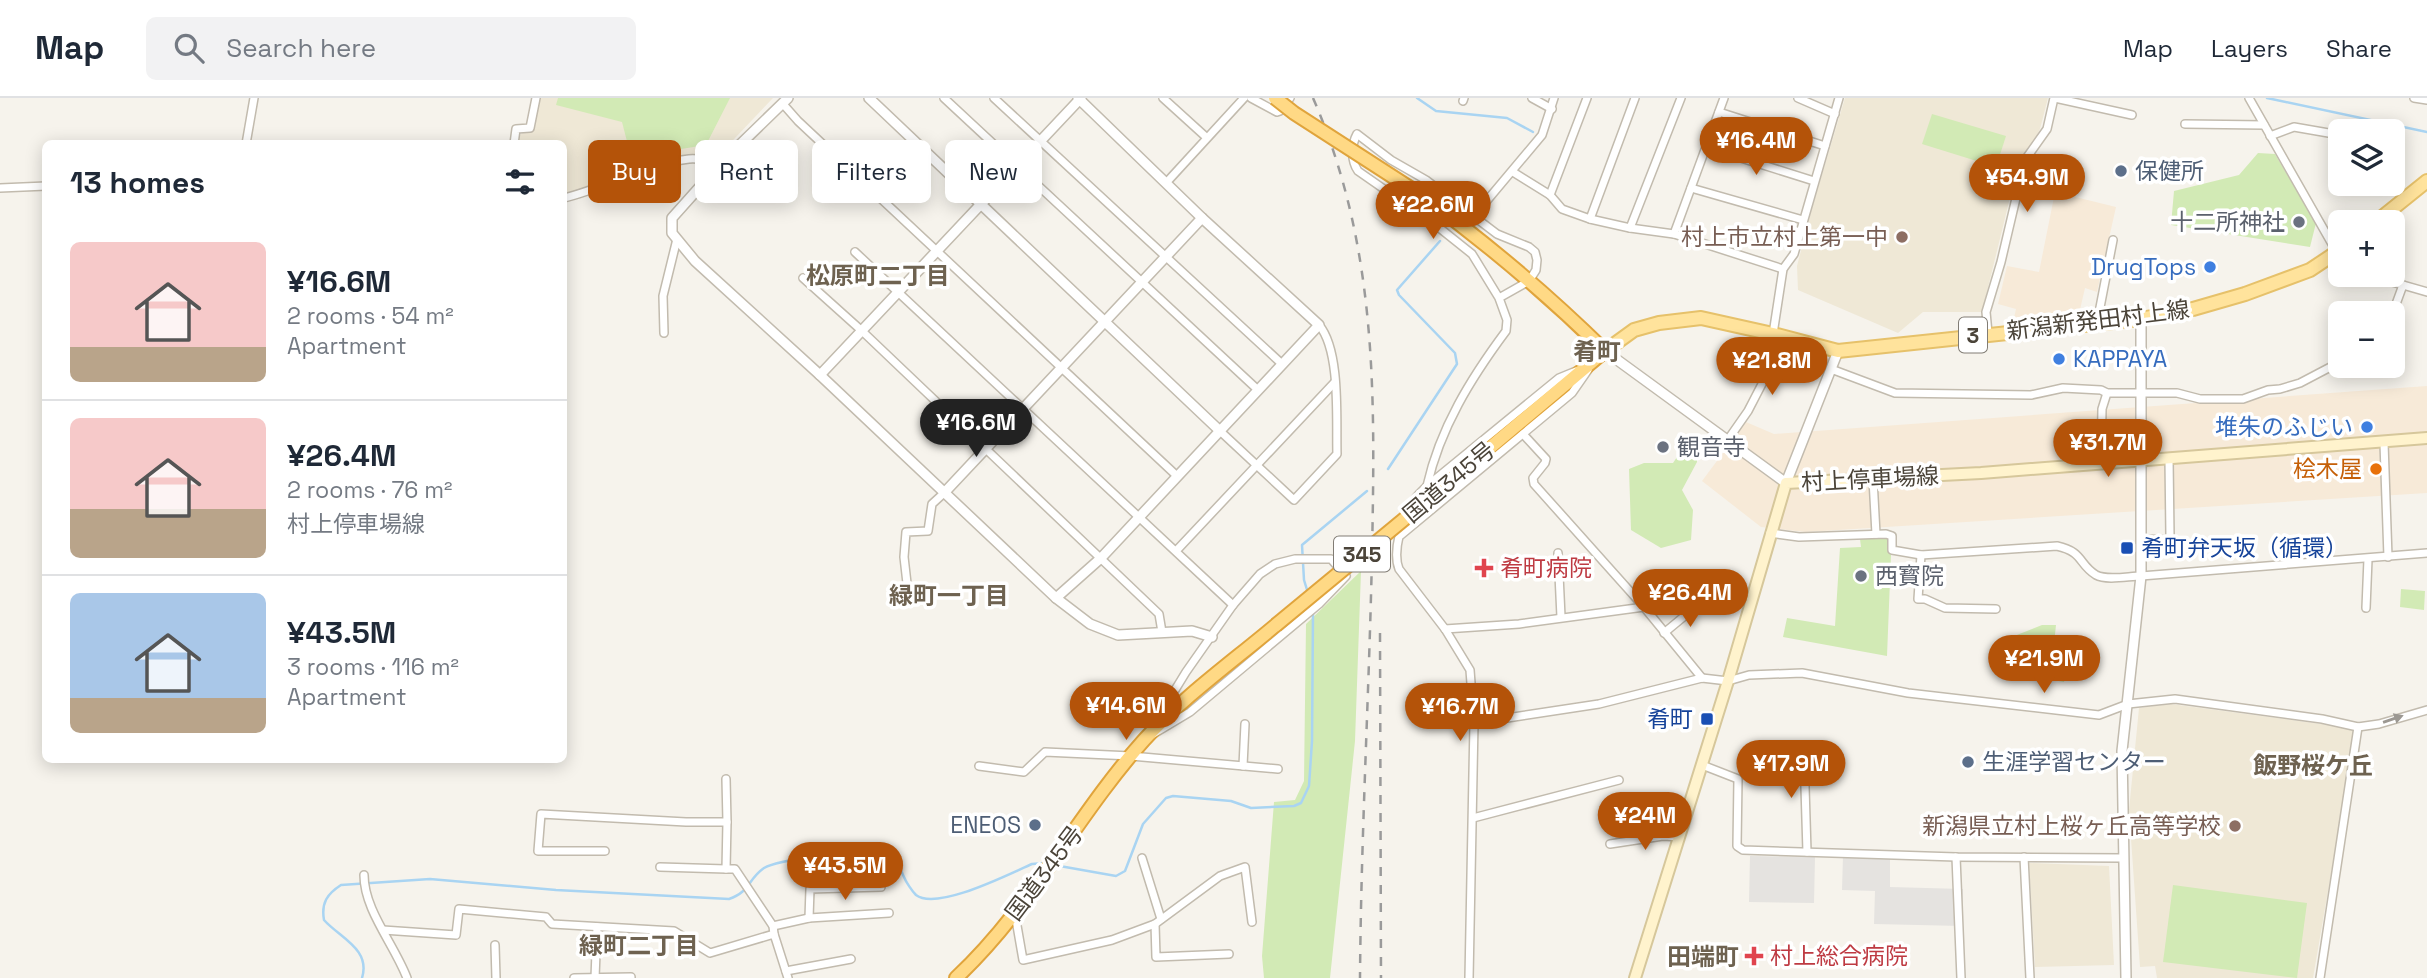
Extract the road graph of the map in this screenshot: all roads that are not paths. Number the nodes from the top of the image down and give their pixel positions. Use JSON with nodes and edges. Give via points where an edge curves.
{"nodes":[{"id":1,"x":254,"y":98,"type":"edge"},
{"id":2,"x":536,"y":98,"type":"edge"},
{"id":3,"x":869,"y":98,"type":"edge"},
{"id":4,"x":944,"y":98,"type":"edge"},
{"id":5,"x":994,"y":98,"type":"edge"},
{"id":6,"x":1163,"y":98,"type":"edge"},
{"id":7,"x":1244,"y":98,"type":"edge"},
{"id":8,"x":1251,"y":98,"type":"edge"},
{"id":9,"x":1275,"y":98,"type":"edge"},
{"id":10,"x":1290,"y":98,"type":"edge"},
{"id":11,"x":1532,"y":98,"type":"edge"},
{"id":12,"x":1554,"y":98,"type":"edge"},
{"id":13,"x":1587,"y":98,"type":"edge"},
{"id":14,"x":1635,"y":98,"type":"edge"},
{"id":15,"x":1681,"y":98,"type":"edge"},
{"id":16,"x":1724,"y":98,"type":"edge"},
{"id":17,"x":1798,"y":98,"type":"edge"},
{"id":18,"x":1839,"y":98,"type":"edge"},
{"id":19,"x":2055,"y":98,"type":"edge"},
{"id":20,"x":2249,"y":98,"type":"edge"},
{"id":21,"x":2414,"y":98,"type":"edge"},
{"id":22,"x":1080,"y":99,"type":"edge"},
{"id":23,"x":2427,"y":100,"type":"edge"},
{"id":24,"x":786,"y":101,"type":"edge"},
{"id":25,"x":1552,"y":109,"type":"junction"},
{"id":26,"x":1719,"y":112,"type":"junction"},
{"id":27,"x":1835,"y":114,"type":"junction"},
{"id":28,"x":2132,"y":115,"type":"dead end"},
{"id":29,"x":2185,"y":124,"type":"dead end"},
{"id":30,"x":2264,"y":125,"type":"junction"},
{"id":31,"x":2328,"y":133,"type":"edge"},
{"id":32,"x":2270,"y":136,"type":"junction"},
{"id":33,"x":1206,"y":137,"type":"junction"},
{"id":34,"x":247,"y":140,"type":"edge"},
{"id":35,"x":515,"y":140,"type":"edge"},
{"id":36,"x":745,"y":140,"type":"edge"},
{"id":37,"x":989,"y":140,"type":"edge"},
{"id":38,"x":1040,"y":140,"type":"edge"},
{"id":39,"x":1042,"y":140,"type":"edge"},
{"id":40,"x":1042,"y":142,"type":"edge"},
{"id":41,"x":1825,"y":146,"type":"junction"},
{"id":42,"x":1706,"y":147,"type":"junction"},
{"id":43,"x":695,"y":159,"type":"edge"},
{"id":44,"x":1513,"y":172,"type":"junction"},
{"id":45,"x":1814,"y":181,"type":"junction"},
{"id":46,"x":2427,"y":181,"type":"edge"},
{"id":47,"x":1166,"y":183,"type":"junction"},
{"id":48,"x":42,"y":187,"type":"edge"},
{"id":49,"x":0,"y":188,"type":"edge"},
{"id":50,"x":1691,"y":188,"type":"junction"},
{"id":51,"x":1042,"y":189,"type":"edge"},
{"id":52,"x":695,"y":192,"type":"edge"},
{"id":53,"x":1550,"y":195,"type":"junction"},
{"id":54,"x":567,"y":197,"type":"edge"},
{"id":55,"x":983,"y":203,"type":"edge"},
{"id":56,"x":980,"y":206,"type":"junction"},
{"id":57,"x":2391,"y":210,"type":"edge"},
{"id":58,"x":1474,"y":216,"type":"junction"},
{"id":59,"x":1202,"y":218,"type":"junction"},
{"id":60,"x":1590,"y":219,"type":"junction"},
{"id":61,"x":1803,"y":220,"type":"junction"},
{"id":62,"x":1630,"y":228,"type":"junction"},
{"id":63,"x":1674,"y":234,"type":"junction"},
{"id":64,"x":2328,"y":234,"type":"edge"},
{"id":65,"x":677,"y":239,"type":"junction"},
{"id":66,"x":2113,"y":240,"type":"dead end"},
{"id":67,"x":936,"y":252,"type":"junction"},
{"id":68,"x":855,"y":253,"type":"dead end"},
{"id":69,"x":1166,"y":257,"type":"junction"},
{"id":70,"x":2328,"y":260,"type":"edge"},
{"id":71,"x":1783,"y":269,"type":"junction"},
{"id":72,"x":803,"y":278,"type":"dead end"},
{"id":73,"x":1529,"y":281,"type":"junction"},
{"id":74,"x":1142,"y":282,"type":"junction"},
{"id":75,"x":2405,"y":286,"type":"edge"},
{"id":76,"x":2427,"y":292,"type":"edge"},
{"id":77,"x":898,"y":293,"type":"junction"},
{"id":78,"x":1499,"y":298,"type":"junction"},
{"id":79,"x":2141,"y":319,"type":"junction"},
{"id":80,"x":1105,"y":322,"type":"junction"},
{"id":81,"x":2096,"y":323,"type":"junction"},
{"id":82,"x":1318,"y":325,"type":"junction"},
{"id":83,"x":862,"y":331,"type":"junction"},
{"id":84,"x":664,"y":333,"type":"dead end"},
{"id":85,"x":1988,"y":333,"type":"junction"},
{"id":86,"x":1773,"y":334,"type":"junction"},
{"id":87,"x":1605,"y":351,"type":"junction"},
{"id":88,"x":1838,"y":351,"type":"junction"},
{"id":89,"x":1282,"y":364,"type":"junction"},
{"id":90,"x":1592,"y":364,"type":"junction"},
{"id":91,"x":1062,"y":367,"type":"junction"},
{"id":92,"x":2328,"y":368,"type":"edge"},
{"id":93,"x":1831,"y":369,"type":"junction"},
{"id":94,"x":820,"y":375,"type":"junction"},
{"id":95,"x":1335,"y":382,"type":"junction"},
{"id":96,"x":1258,"y":390,"type":"junction"},
{"id":97,"x":2106,"y":393,"type":"junction"},
{"id":98,"x":2141,"y":393,"type":"junction"},
{"id":99,"x":1023,"y":409,"type":"junction"},
{"id":100,"x":1220,"y":431,"type":"junction"},
{"id":101,"x":1523,"y":434,"type":"junction"},
{"id":102,"x":2427,"y":438,"type":"edge"},
{"id":103,"x":1727,"y":441,"type":"junction"},
{"id":104,"x":2384,"y":443,"type":"junction"},
{"id":105,"x":985,"y":449,"type":"junction"},
{"id":106,"x":2169,"y":459,"type":"junction"},
{"id":107,"x":2142,"y":461,"type":"junction"},
{"id":108,"x":2101,"y":464,"type":"junction"},
{"id":109,"x":1257,"y":465,"type":"junction"},
{"id":110,"x":1177,"y":476,"type":"junction"},
{"id":111,"x":1873,"y":479,"type":"junction"},
{"id":112,"x":1786,"y":484,"type":"junction"},
{"id":113,"x":1427,"y":486,"type":"junction"},
{"id":114,"x":944,"y":493,"type":"junction"},
{"id":115,"x":1138,"y":517,"type":"junction"},
{"id":116,"x":1770,"y":533,"type":"junction"},
{"id":117,"x":1876,"y":534,"type":"junction"},
{"id":118,"x":1400,"y":536,"type":"junction"},
{"id":119,"x":2143,"y":539,"type":"junction"},
{"id":120,"x":1176,"y":551,"type":"junction"},
{"id":121,"x":1558,"y":553,"type":"dead end"},
{"id":122,"x":2427,"y":553,"type":"edge"},
{"id":123,"x":1921,"y":555,"type":"junction"},
{"id":124,"x":2388,"y":557,"type":"junction"},
{"id":125,"x":1101,"y":558,"type":"junction"},
{"id":126,"x":2368,"y":559,"type":"junction"},
{"id":127,"x":2141,"y":576,"type":"junction"},
{"id":128,"x":908,"y":592,"type":"dead end"},
{"id":129,"x":1056,"y":598,"type":"junction"},
{"id":130,"x":1233,"y":604,"type":"junction"},
{"id":131,"x":1699,"y":604,"type":"dead end"},
{"id":132,"x":1644,"y":607,"type":"junction"},
{"id":133,"x":2366,"y":608,"type":"dead end"},
{"id":134,"x":1996,"y":609,"type":"dead end"},
{"id":135,"x":1561,"y":617,"type":"junction"},
{"id":136,"x":1445,"y":629,"type":"junction"},
{"id":137,"x":1162,"y":632,"type":"junction"},
{"id":138,"x":1664,"y":633,"type":"junction"},
{"id":139,"x":1212,"y":637,"type":"junction"},
{"id":140,"x":1702,"y":678,"type":"junction"},
{"id":141,"x":1728,"y":681,"type":"junction"},
{"id":142,"x":2128,"y":704,"type":"junction"},
{"id":143,"x":2427,"y":709,"type":"edge"},
{"id":144,"x":1474,"y":723,"type":"junction"},
{"id":145,"x":1245,"y":724,"type":"dead end"},
{"id":146,"x":2358,"y":727,"type":"junction"},
{"id":147,"x":1145,"y":739,"type":"junction"},
{"id":148,"x":1772,"y":752,"type":"dead end"},
{"id":149,"x":1131,"y":756,"type":"junction"},
{"id":150,"x":1702,"y":765,"type":"junction"},
{"id":151,"x":979,"y":766,"type":"dead end"},
{"id":152,"x":1243,"y":766,"type":"junction"},
{"id":153,"x":1278,"y":769,"type":"dead end"},
{"id":154,"x":726,"y":779,"type":"dead end"},
{"id":155,"x":1619,"y":780,"type":"dead end"},
{"id":156,"x":1473,"y":818,"type":"junction"},
{"id":157,"x":727,"y":822,"type":"junction"},
{"id":158,"x":1680,"y":837,"type":"junction"},
{"id":159,"x":1610,"y":844,"type":"dead end"},
{"id":160,"x":606,"y":851,"type":"dead end"},
{"id":161,"x":1807,"y":852,"type":"junction"},
{"id":162,"x":1956,"y":857,"type":"junction"},
{"id":163,"x":2024,"y":857,"type":"junction"},
{"id":164,"x":1143,"y":858,"type":"dead end"},
{"id":165,"x":2123,"y":858,"type":"junction"},
{"id":166,"x":660,"y":867,"type":"dead end"},
{"id":167,"x":726,"y":869,"type":"junction"},
{"id":168,"x":364,"y":874,"type":"dead end"},
{"id":169,"x":881,"y":887,"type":"dead end"},
{"id":170,"x":889,"y":913,"type":"dead end"},
{"id":171,"x":1015,"y":914,"type":"junction"},
{"id":172,"x":809,"y":918,"type":"junction"},
{"id":173,"x":1158,"y":921,"type":"junction"},
{"id":174,"x":1252,"y":922,"type":"dead end"},
{"id":175,"x":597,"y":928,"type":"junction"},
{"id":176,"x":383,"y":930,"type":"junction"},
{"id":177,"x":773,"y":930,"type":"junction"},
{"id":178,"x":495,"y":945,"type":"dead end"},
{"id":179,"x":1229,"y":954,"type":"dead end"},
{"id":180,"x":851,"y":959,"type":"dead end"},
{"id":181,"x":787,"y":975,"type":"edge"},
{"id":182,"x":1635,"y":976,"type":"edge"},
{"id":183,"x":631,"y":977,"type":"edge"},
{"id":184,"x":407,"y":978,"type":"edge"},
{"id":185,"x":496,"y":978,"type":"edge"},
{"id":186,"x":574,"y":978,"type":"edge"},
{"id":187,"x":595,"y":978,"type":"edge"},
{"id":188,"x":956,"y":978,"type":"edge"},
{"id":189,"x":1469,"y":978,"type":"edge"},
{"id":190,"x":1961,"y":978,"type":"edge"},
{"id":191,"x":2030,"y":978,"type":"edge"},
{"id":192,"x":2126,"y":978,"type":"edge"},
{"id":193,"x":2320,"y":978,"type":"edge"}],
"edges":[{"from":1,"to":34,"type":"street"},
{"from":2,"to":35,"type":"street","via":[[530,128],[516,129]]},
{"from":3,"to":56,"type":"street"},
{"from":4,"to":37,"type":"street"},
{"from":5,"to":38,"type":"street"},
{"from":6,"to":33,"type":"street"},
{"from":7,"to":33,"type":"street"},
{"from":8,"to":10,"type":"street","via":[[1277,112]]},
{"from":9,"to":73,"type":"highway","bridge":true,"via":[[1418,193]]},
{"from":11,"to":25,"type":"street"},
{"from":12,"to":25,"type":"street"},
{"from":13,"to":53,"type":"street"},
{"from":14,"to":60,"type":"street"},
{"from":15,"to":62,"type":"street"},
{"from":16,"to":26,"type":"street"},
{"from":17,"to":27,"type":"street"},
{"from":18,"to":27,"type":"street"},
{"from":19,"to":28,"type":"street"},
{"from":19,"to":85,"type":"street","via":[[2047,129],[2025,160],[1986,312]]},
{"from":20,"to":30,"type":"street"},
{"from":21,"to":23,"type":"street"},
{"from":22,"to":39,"type":"street"},
{"from":22,"to":47,"type":"street"},
{"from":24,"to":36,"type":"street"},
{"from":24,"to":67,"type":"street","via":[[798,121]]},
{"from":25,"to":44,"type":"street","via":[[1542,135]]},
{"from":26,"to":41,"type":"street"},
{"from":26,"to":42,"type":"street"},
{"from":27,"to":41,"type":"street"},
{"from":29,"to":30,"type":"street"},
{"from":30,"to":32,"type":"street"},
{"from":31,"to":32,"type":"street","via":[[2294,127]]},
{"from":32,"to":64,"type":"street"},
{"from":33,"to":47,"type":"street"},
{"from":40,"to":69,"type":"street"},
{"from":41,"to":45,"type":"street"},
{"from":42,"to":45,"type":"street"},
{"from":42,"to":50,"type":"street"},
{"from":43,"to":54,"type":"street","via":[[642,170]]},
{"from":44,"to":53,"type":"street"},
{"from":44,"to":58,"type":"street"},
{"from":45,"to":61,"type":"street"},
{"from":46,"to":57,"type":"main road"},
{"from":47,"to":59,"type":"street"},
{"from":48,"to":49,"type":"street"},
{"from":50,"to":61,"type":"street"},
{"from":50,"to":63,"type":"street"},
{"from":51,"to":74,"type":"street"},
{"from":52,"to":65,"type":"street","via":[[672,218]]},
{"from":53,"to":60,"type":"street","via":[[1562,209]]},
{"from":55,"to":56,"type":"street"},
{"from":56,"to":67,"type":"street"},
{"from":56,"to":80,"type":"street"},
{"from":58,"to":73,"type":"street","via":[[1497,234],[1535,252],[1535,270]]},
{"from":58,"to":78,"type":"street","via":[[1357,134],[1353,160],[1358,171],[1472,254]]},
{"from":59,"to":69,"type":"street"},
{"from":59,"to":82,"type":"street"},
{"from":60,"to":62,"type":"street"},
{"from":61,"to":71,"type":"street","via":[[1794,254]]},
{"from":62,"to":63,"type":"street"},
{"from":63,"to":71,"type":"street"},
{"from":65,"to":84,"type":"street","via":[[663,296]]},
{"from":65,"to":94,"type":"street","via":[[695,261]]},
{"from":66,"to":81,"type":"street"},
{"from":67,"to":77,"type":"street"},
{"from":67,"to":91,"type":"street"},
{"from":68,"to":77,"type":"street"},
{"from":69,"to":74,"type":"street"},
{"from":69,"to":89,"type":"street"},
{"from":70,"to":79,"type":"main road","name":"新潟新発田村上線","number":"3","via":[[2245,294]]},
{"from":71,"to":86,"type":"street"},
{"from":72,"to":83,"type":"street"},
{"from":73,"to":78,"type":"street"},
{"from":73,"to":87,"type":"highway"},
{"from":74,"to":80,"type":"street"},
{"from":74,"to":96,"type":"street"},
{"from":75,"to":76,"type":"street"},
{"from":77,"to":83,"type":"street"},
{"from":77,"to":99,"type":"street"},
{"from":78,"to":113,"type":"street","via":[[1507,329],[1466,388],[1437,448]]},
{"from":79,"to":81,"type":"main road","name":"新潟新発田村上線","number":"3"},
{"from":79,"to":98,"type":"street"},
{"from":80,"to":91,"type":"street"},
{"from":80,"to":100,"type":"street"},
{"from":81,"to":85,"type":"main road","name":"新潟新発田村上線","number":"3"},
{"from":82,"to":89,"type":"street"},
{"from":82,"to":95,"type":"street","via":[[1327,335]]},
{"from":83,"to":94,"type":"street"},
{"from":83,"to":105,"type":"street"},
{"from":85,"to":88,"type":"main road","name":"新潟新発田村上線","number":"3"},
{"from":86,"to":87,"type":"main road","name":"新潟新発田村上線","number":"3","via":[[1701,318],[1634,331]]},
{"from":86,"to":88,"type":"main road","name":"新潟新発田村上線","number":"3"},
{"from":86,"to":103,"type":"street","via":[[1757,396]]},
{"from":87,"to":90,"type":"highway","name":"国道345号","number":"345"},
{"from":87,"to":103,"type":"street"},
{"from":88,"to":93,"type":"street"},
{"from":89,"to":96,"type":"street"},
{"from":90,"to":101,"type":"street","via":[[1572,393]]},
{"from":90,"to":113,"type":"street","via":[[1559,378]]},
{"from":90,"to":147,"type":"highway","name":"国道345号","number":"345","bridge":true,"via":[[1191,695]]},
{"from":91,"to":99,"type":"street"},
{"from":91,"to":110,"type":"street"},
{"from":92,"to":98,"type":"street","via":[[2301,383],[2243,399],[2200,400],[2177,393]]},
{"from":93,"to":97,"type":"street","via":[[1895,393],[2031,395],[2063,388]]},
{"from":93,"to":112,"type":"street"},
{"from":94,"to":114,"type":"street"},
{"from":95,"to":109,"type":"street"},
{"from":95,"to":109,"type":"street","via":[[1337,454],[1294,500]]},
{"from":96,"to":100,"type":"street"},
{"from":97,"to":98,"type":"street"},
{"from":97,"to":108,"type":"street"},
{"from":98,"to":107,"type":"street"},
{"from":99,"to":105,"type":"street"},
{"from":99,"to":115,"type":"street"},
{"from":100,"to":109,"type":"street"},
{"from":100,"to":110,"type":"street"},
{"from":101,"to":118,"type":"street"},
{"from":101,"to":132,"type":"street","via":[[1546,459],[1534,484]]},
{"from":102,"to":104,"type":"main road","name":"村上停車場線"},
{"from":103,"to":112,"type":"street"},
{"from":104,"to":106,"type":"main road","name":"村上停車場線"},
{"from":104,"to":124,"type":"street"},
{"from":105,"to":114,"type":"street"},
{"from":105,"to":125,"type":"street"},
{"from":106,"to":107,"type":"main road","name":"村上停車場線"},
{"from":106,"to":119,"type":"street","via":[[2170,536],[2168,540]]},
{"from":107,"to":108,"type":"main road","name":"村上停車場線"},
{"from":107,"to":119,"type":"street"},
{"from":108,"to":111,"type":"main road","name":"村上停車場線"},
{"from":109,"to":120,"type":"street"},
{"from":110,"to":115,"type":"street"},
{"from":111,"to":112,"type":"main road","name":"村上停車場線"},
{"from":111,"to":117,"type":"street"},
{"from":112,"to":116,"type":"main road","name":"村上停車場線"},
{"from":113,"to":118,"type":"street","via":[[1412,501]]},
{"from":114,"to":128,"type":"street","via":[[932,505],[928,531],[906,532]]},
{"from":114,"to":129,"type":"street"},
{"from":115,"to":120,"type":"street"},
{"from":115,"to":125,"type":"street"},
{"from":116,"to":117,"type":"street","via":[[1799,537]]},
{"from":116,"to":141,"type":"main road","name":"村上停車場線"},
{"from":117,"to":123,"type":"street","via":[[1892,537],[1892,550]]},
{"from":118,"to":136,"type":"street","via":[[1396,549],[1399,569]]},
{"from":119,"to":127,"type":"street"},
{"from":120,"to":130,"type":"street"},
{"from":121,"to":135,"type":"street"},
{"from":122,"to":124,"type":"street"},
{"from":123,"to":127,"type":"street","via":[[2057,545],[2072,549],[2096,575]]},
{"from":123,"to":134,"type":"street","via":[[1918,599],[1945,608]]},
{"from":124,"to":126,"type":"street"},
{"from":125,"to":129,"type":"street"},
{"from":125,"to":137,"type":"street","via":[[1159,614]]},
{"from":126,"to":127,"type":"street"},
{"from":126,"to":133,"type":"street"},
{"from":127,"to":142,"type":"street"},
{"from":129,"to":137,"type":"street","via":[[1090,624],[1118,635]]},
{"from":130,"to":139,"type":"street"},
{"from":130,"to":147,"type":"street","via":[[1260,574],[1295,559],[1331,559],[1346,576],[1190,712]]},
{"from":131,"to":138,"type":"street"},
{"from":132,"to":135,"type":"street"},
{"from":132,"to":138,"type":"street"},
{"from":135,"to":136,"type":"street"},
{"from":136,"to":144,"type":"street","via":[[1470,670]]},
{"from":137,"to":139,"type":"street","via":[[1192,631]]},
{"from":138,"to":140,"type":"street"},
{"from":139,"to":147,"type":"street"},
{"from":140,"to":141,"type":"street"},
{"from":140,"to":144,"type":"street","via":[[1600,704]]},
{"from":141,"to":142,"type":"street","via":[[1749,675],[1802,673],[1908,693],[2099,715]]},
{"from":141,"to":150,"type":"main road","name":"村上停車場線"},
{"from":142,"to":146,"type":"street","via":[[2183,700]]},
{"from":142,"to":165,"type":"street","via":[[2122,751]]},
{"from":146,"to":143,"type":"street","one_way":true},
{"from":144,"to":156,"type":"street"},
{"from":145,"to":152,"type":"street"},
{"from":146,"to":193,"type":"street"},
{"from":147,"to":149,"type":"highway","name":"国道345号","number":"345"},
{"from":148,"to":161,"type":"street","via":[[1804,754]]},
{"from":149,"to":151,"type":"street","via":[[1045,752],[1024,772]]},
{"from":149,"to":152,"type":"street"},
{"from":149,"to":171,"type":"highway","name":"国道345号","number":"345"},
{"from":150,"to":158,"type":"main road","name":"村上停車場線"},
{"from":150,"to":161,"type":"street","via":[[1738,779],[1737,846]]},
{"from":152,"to":153,"type":"street"},
{"from":154,"to":157,"type":"street"},
{"from":155,"to":156,"type":"street"},
{"from":156,"to":189,"type":"street"},
{"from":157,"to":160,"type":"street","via":[[541,814],[538,851]]},
{"from":157,"to":167,"type":"street"},
{"from":158,"to":159,"type":"street"},
{"from":158,"to":182,"type":"main road","name":"村上停車場線"},
{"from":161,"to":162,"type":"street"},
{"from":162,"to":163,"type":"street"},
{"from":162,"to":190,"type":"street"},
{"from":163,"to":165,"type":"street"},
{"from":163,"to":191,"type":"street"},
{"from":164,"to":173,"type":"street"},
{"from":165,"to":192,"type":"street"},
{"from":166,"to":167,"type":"street"},
{"from":167,"to":177,"type":"street","via":[[735,869]]},
{"from":168,"to":176,"type":"street","via":[[364,888]]},
{"from":169,"to":172,"type":"street","via":[[810,889]]},
{"from":170,"to":172,"type":"street"},
{"from":171,"to":173,"type":"street","via":[[1023,960],[1112,940]]},
{"from":171,"to":188,"type":"highway","name":"国道345号","number":"345"},
{"from":172,"to":177,"type":"street"},
{"from":173,"to":174,"type":"street","via":[[1220,876],[1245,867]]},
{"from":173,"to":179,"type":"street","via":[[1156,957]]},
{"from":175,"to":176,"type":"street","via":[[552,924],[546,917],[459,909],[456,935]]},
{"from":175,"to":177,"type":"street","via":[[674,931],[710,953]]},
{"from":175,"to":187,"type":"street"},
{"from":176,"to":184,"type":"street"},
{"from":177,"to":181,"type":"street"},
{"from":178,"to":185,"type":"street"},
{"from":180,"to":181,"type":"street"},
{"from":183,"to":187,"type":"street"},
{"from":186,"to":187,"type":"street"}]}
